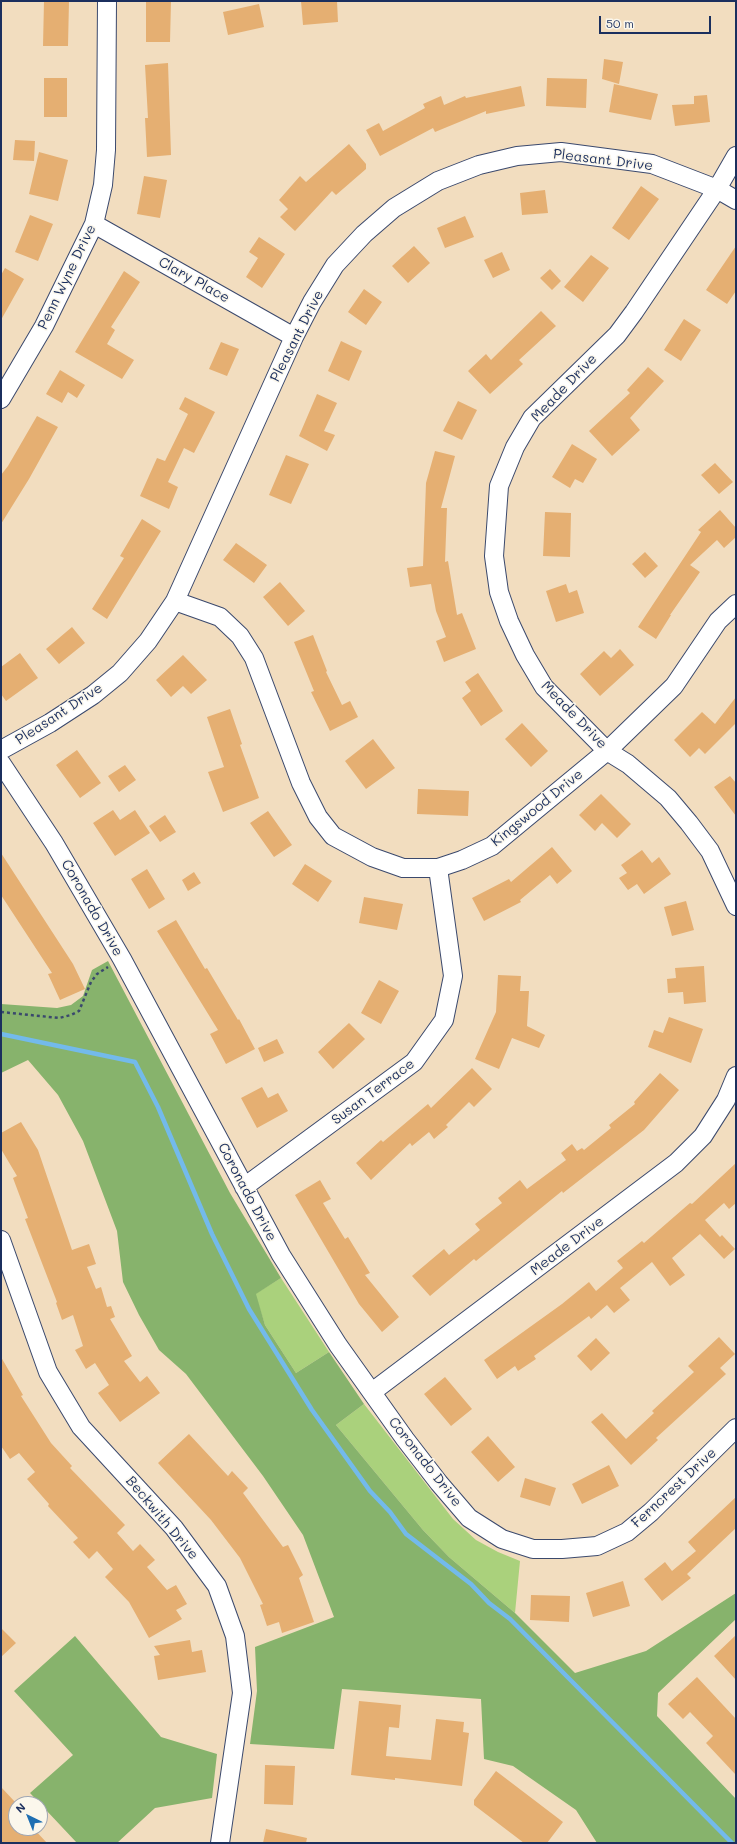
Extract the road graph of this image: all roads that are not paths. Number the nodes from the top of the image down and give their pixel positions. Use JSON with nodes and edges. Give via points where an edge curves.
{"nodes":[{"id":1,"x":107,"y":1,"type":"edge"},
{"id":2,"x":736,"y":156,"type":"edge"},
{"id":3,"x":717,"y":189,"type":"junction"},
{"id":4,"x":736,"y":200,"type":"edge"},
{"id":5,"x":94,"y":224,"type":"junction"},
{"id":6,"x":294,"y":337,"type":"junction"},
{"id":7,"x":1,"y":399,"type":"edge"},
{"id":8,"x":175,"y":601,"type":"junction"},
{"id":9,"x":736,"y":604,"type":"edge"},
{"id":10,"x":1,"y":750,"type":"edge"},
{"id":11,"x":607,"y":751,"type":"junction"},
{"id":12,"x":1,"y":763,"type":"edge"},
{"id":13,"x":438,"y":868,"type":"junction"},
{"id":14,"x":736,"y":906,"type":"edge"},
{"id":15,"x":736,"y":1076,"type":"edge"},
{"id":16,"x":244,"y":1187,"type":"junction"},
{"id":17,"x":1,"y":1240,"type":"edge"},
{"id":18,"x":372,"y":1392,"type":"junction"},
{"id":19,"x":736,"y":1428,"type":"edge"},
{"id":20,"x":562,"y":1549,"type":"joint"},
{"id":21,"x":220,"y":1843,"type":"edge"}],
"edges":[{"from":1,"to":5,"type":"street","name":"Penn Wyne Drive","via":[[106,150],[103,185]]},
{"from":2,"to":3,"type":"street","name":"Meade Drive"},
{"from":3,"to":4,"type":"street","name":"Pleasant Drive"},
{"from":3,"to":6,"type":"street","name":"Pleasant Drive","via":[[652,164],[561,152],[517,156],[478,165],[438,181],[394,208],[364,234],[335,265]]},
{"from":3,"to":11,"type":"street","name":"Meade Drive","via":[[617,335],[532,418],[514,447],[498,486],[494,556],[499,592],[509,621],[544,687]]},
{"from":5,"to":6,"type":"street","name":"Clary Place"},
{"from":5,"to":7,"type":"street","name":"Penn Wyne Drive","via":[[44,326]]},
{"from":6,"to":8,"type":"street","name":"Pleasant Drive"},
{"from":8,"to":10,"type":"street","name":"Pleasant Drive","via":[[148,641],[120,673],[56,720]]},
{"from":8,"to":13,"type":"street","name":"Kingswood Drive","via":[[220,618],[240,636],[254,658],[301,783],[318,817],[333,836],[372,857],[403,868]]},
{"from":9,"to":11,"type":"street","name":"Kingswood Drive","via":[[718,621],[674,686]]},
{"from":11,"to":13,"type":"street","name":"Kingswood Drive","via":[[492,846]]},
{"from":11,"to":14,"type":"street","name":"Meade Drive","via":[[634,769],[668,798],[689,823],[710,851]]},
{"from":12,"to":16,"type":"street","name":"Coronado Drive","via":[[54,843],[122,959]]},
{"from":13,"to":16,"type":"street","name":"Susan Terrace","via":[[453,976],[444,1020],[414,1062]]},
{"from":15,"to":18,"type":"street","name":"Meade Drive","via":[[726,1100],[703,1136],[676,1163]]},
{"from":16,"to":18,"type":"street","name":"Coronado Drive","via":[[281,1255],[338,1345]]},
{"from":17,"to":21,"type":"street","name":"Beckwith Drive","via":[[48,1372],[82,1427],[174,1528],[217,1586],[235,1636],[242,1694]]},
{"from":18,"to":20,"type":"street","name":"Coronado Drive","via":[[439,1483],[469,1518],[502,1539],[532,1549]]},
{"from":19,"to":20,"type":"street","name":"Ferncrest Drive","via":[[651,1512],[627,1532],[597,1546]]}]}
